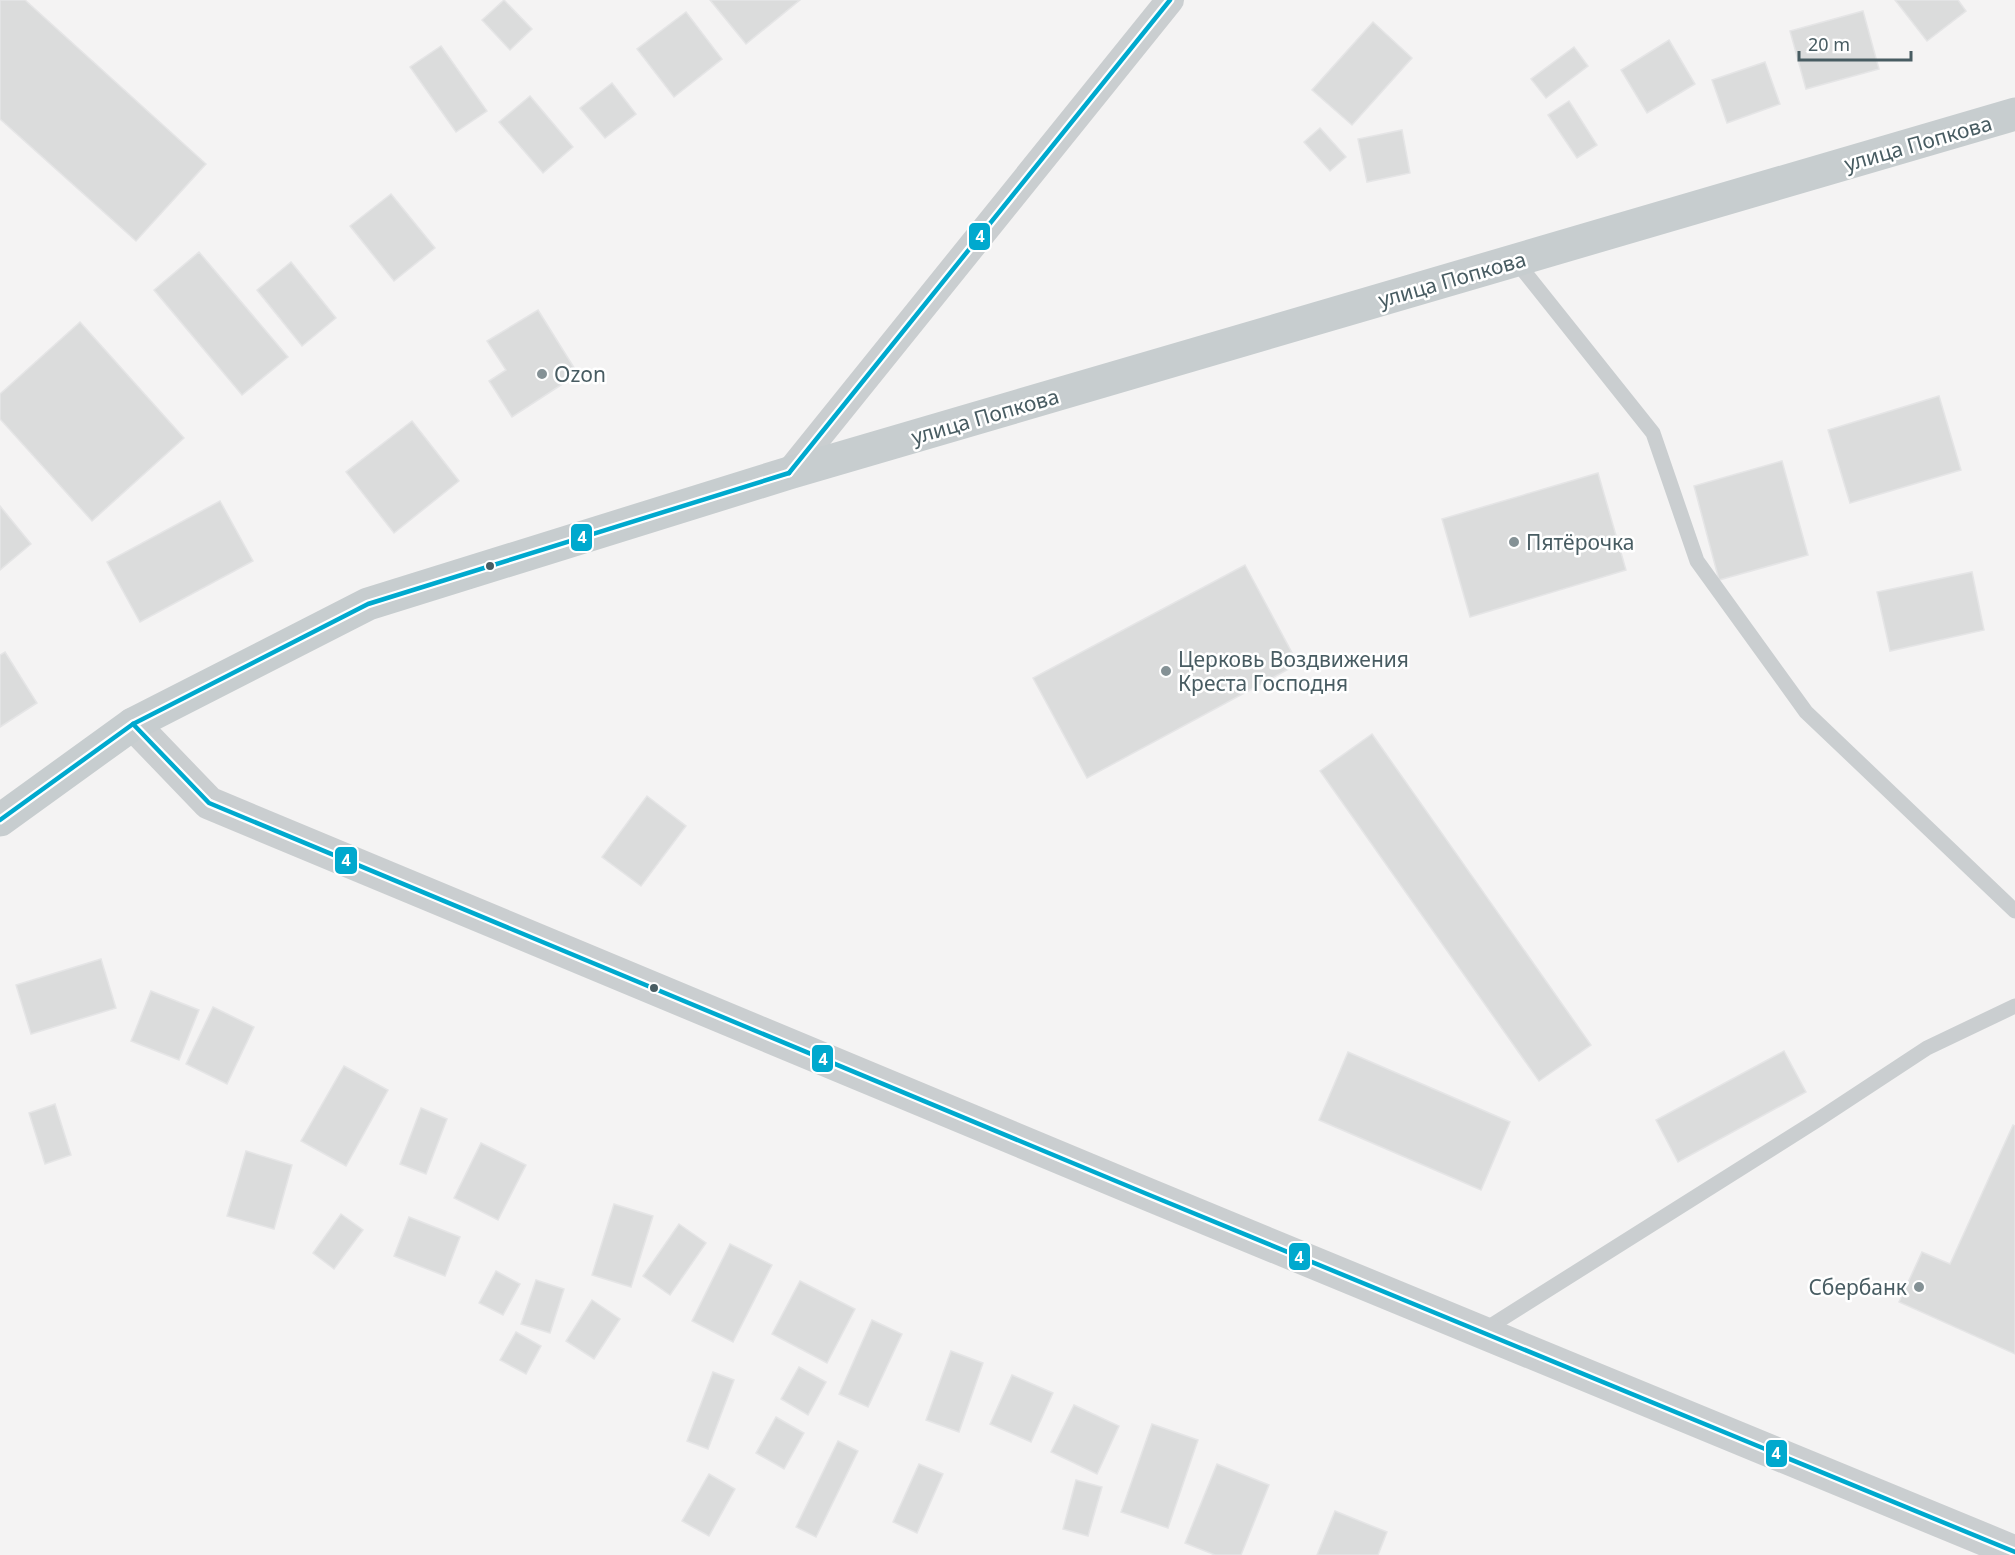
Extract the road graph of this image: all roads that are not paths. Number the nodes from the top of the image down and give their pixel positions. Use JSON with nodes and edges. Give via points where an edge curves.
{"nodes":[{"id":1,"x":1170,"y":0,"type":"edge"},
{"id":2,"x":2015,"y":114,"type":"edge"},
{"id":3,"x":1515,"y":260,"type":"junction"},
{"id":4,"x":789,"y":473,"type":"junction"},
{"id":5,"x":133,"y":724,"type":"junction"},
{"id":6,"x":0,"y":820,"type":"edge"},
{"id":7,"x":2015,"y":911,"type":"edge"},
{"id":8,"x":2015,"y":1006,"type":"edge"},
{"id":9,"x":1481,"y":1332,"type":"junction"},
{"id":10,"x":2015,"y":1552,"type":"edge"}],
"edges":[{"from":1,"to":4,"type":"street"},
{"from":2,"to":3,"type":"main road","name":"улица Попкова"},
{"from":3,"to":4,"type":"main road","name":"улица Попкова"},
{"from":3,"to":7,"type":"lane","via":[[1653,433],[1697,561],[1806,712]]},
{"from":4,"to":5,"type":"main road","name":"улица Попкова","via":[[368,604]]},
{"from":5,"to":6,"type":"main road","name":"улица Попкова"},
{"from":5,"to":9,"type":"street","via":[[209,803]]},
{"from":8,"to":9,"type":"lane","via":[[1927,1048]]},
{"from":9,"to":10,"type":"street"}]}
